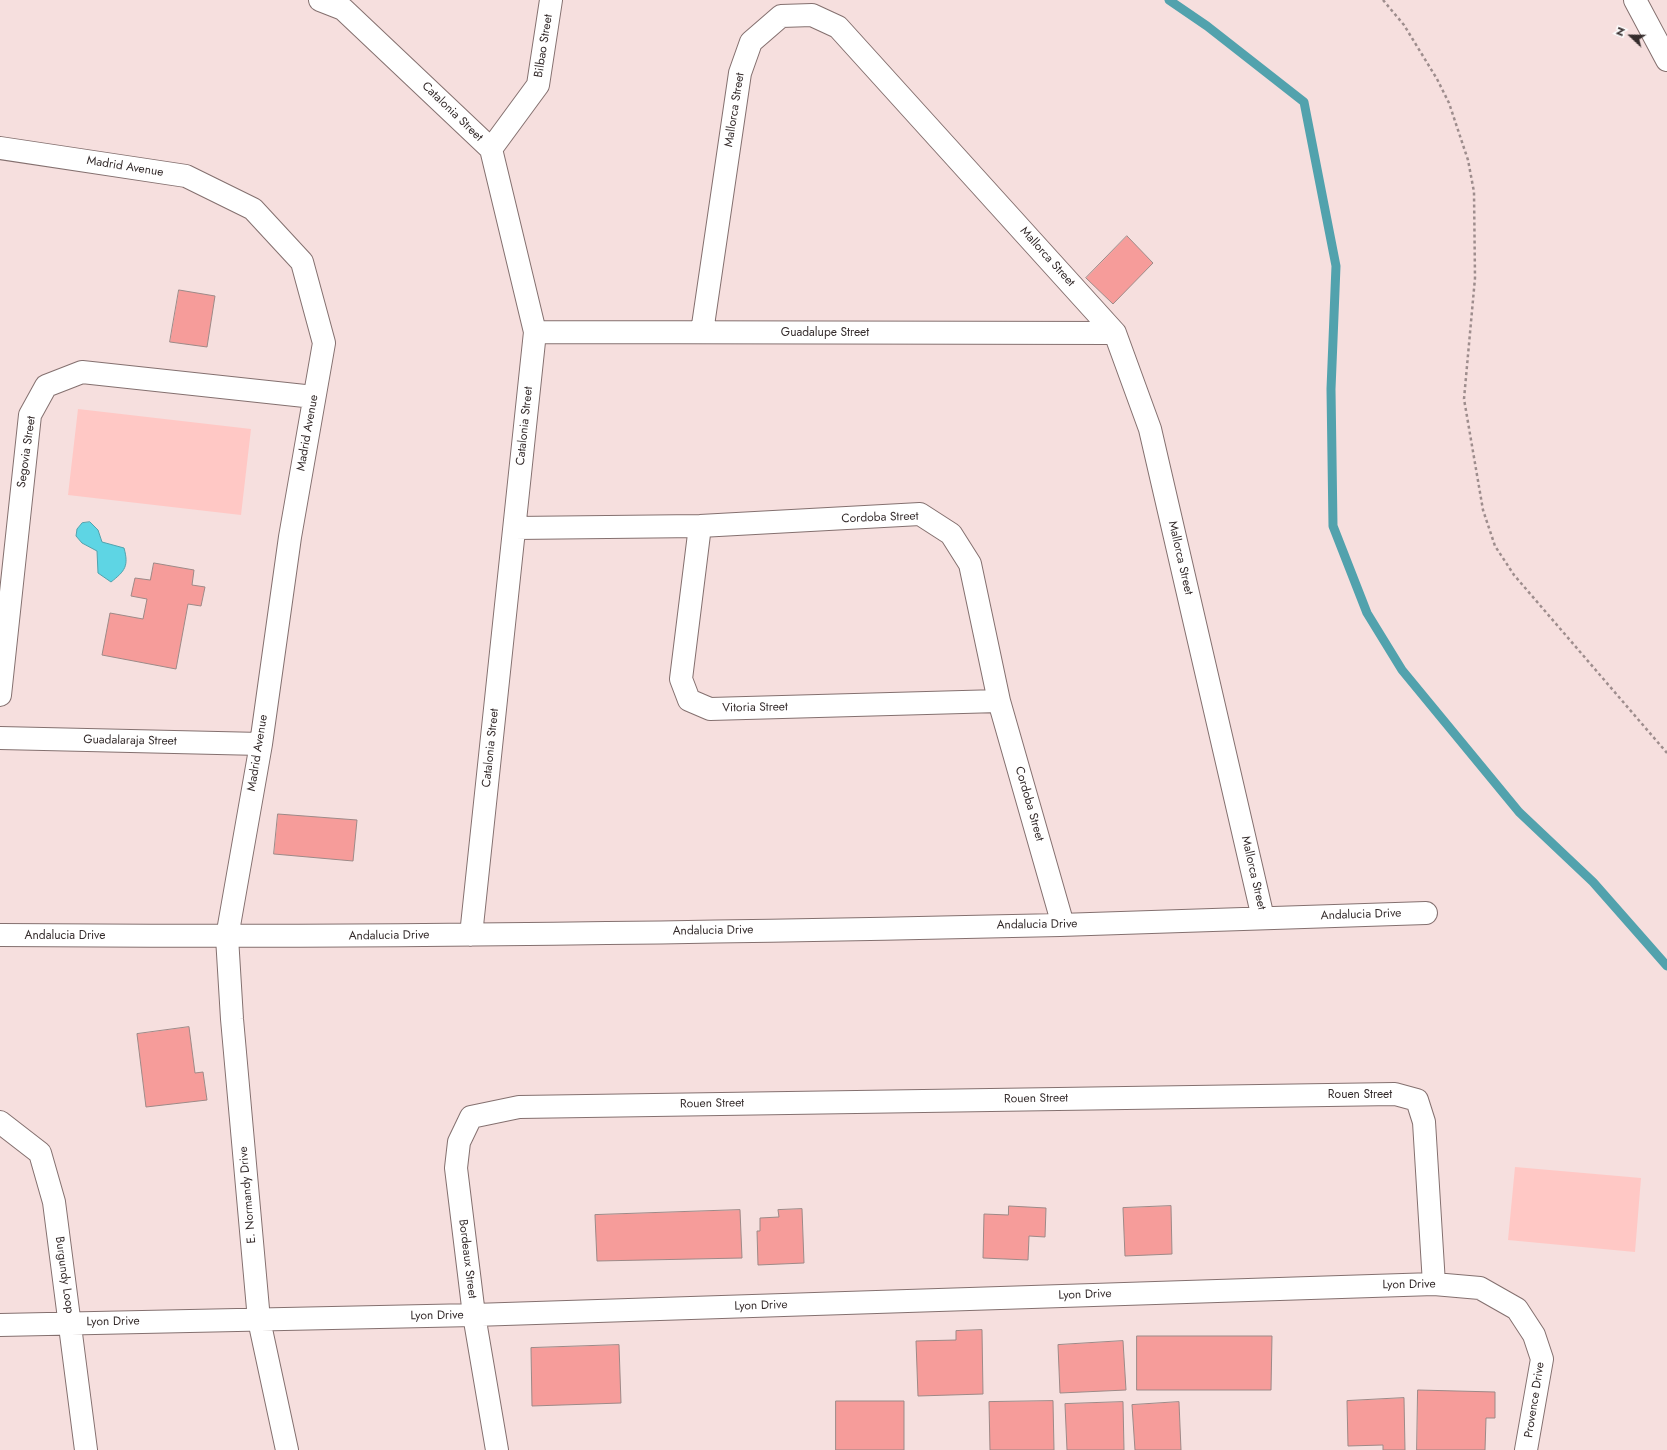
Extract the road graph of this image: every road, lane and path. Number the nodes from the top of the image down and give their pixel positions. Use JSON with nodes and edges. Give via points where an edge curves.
{"nodes":[{"id":1,"x":320,"y":0,"type":"edge"},
{"id":2,"x":551,"y":0,"type":"edge"},
{"id":3,"x":1383,"y":0,"type":"edge"},
{"id":4,"x":1635,"y":0,"type":"edge"},
{"id":5,"x":344,"y":4,"type":"edge"},
{"id":6,"x":1667,"y":60,"type":"edge"},
{"id":7,"x":0,"y":148,"type":"edge"},
{"id":8,"x":491,"y":149,"type":"junction"},
{"id":9,"x":535,"y":332,"type":"junction"},
{"id":10,"x":702,"y":332,"type":"junction"},
{"id":11,"x":1115,"y":333,"type":"junction"},
{"id":12,"x":314,"y":398,"type":"junction"},
{"id":13,"x":700,"y":526,"type":"junction"},
{"id":14,"x":515,"y":528,"type":"junction"},
{"id":15,"x":0,"y":695,"type":"edge"},
{"id":16,"x":999,"y":701,"type":"junction"},
{"id":17,"x":0,"y":738,"type":"edge"},
{"id":18,"x":261,"y":744,"type":"junction"},
{"id":19,"x":1667,"y":753,"type":"edge"},
{"id":20,"x":1426,"y":913,"type":"dead end"},
{"id":21,"x":1263,"y":918,"type":"junction"},
{"id":22,"x":1063,"y":925,"type":"junction"},
{"id":23,"x":0,"y":935,"type":"edge"},
{"id":24,"x":470,"y":935,"type":"junction"},
{"id":25,"x":227,"y":937,"type":"junction"},
{"id":26,"x":471,"y":1117,"type":"joint"},
{"id":27,"x":0,"y":1122,"type":"edge"},
{"id":28,"x":1434,"y":1284,"type":"junction"},
{"id":29,"x":1517,"y":1309,"type":"joint"},
{"id":30,"x":474,"y":1315,"type":"junction"},
{"id":31,"x":259,"y":1320,"type":"junction"},
{"id":32,"x":70,"y":1323,"type":"junction"},
{"id":33,"x":0,"y":1325,"type":"edge"},
{"id":34,"x":86,"y":1450,"type":"edge"},
{"id":35,"x":287,"y":1450,"type":"edge"},
{"id":36,"x":497,"y":1450,"type":"edge"},
{"id":37,"x":1526,"y":1450,"type":"edge"}],
"edges":[{"from":1,"to":5,"type":"main road","name":"Catalonia Street"},
{"from":2,"to":8,"type":"main road","name":"Bilbao Street","via":[[538,85]]},
{"from":3,"to":19,"type":"path","via":[[1404,25],[1437,79],[1449,103],[1468,160],[1474,192],[1474,278],[1464,399],[1483,510],[1495,546],[1514,575]]},
{"from":4,"to":6,"type":"main road"},
{"from":5,"to":8,"type":"main road","name":"Catalonia Street"},
{"from":7,"to":12,"type":"main road","name":"Madrid Avenue","via":[[186,176],[253,209],[302,262],[324,343]]},
{"from":8,"to":9,"type":"main road","name":"Catalonia Street"},
{"from":9,"to":10,"type":"main road","name":"Guadalupe Street"},
{"from":9,"to":14,"type":"main road","name":"Catalonia Street"},
{"from":10,"to":11,"type":"main road","name":"Guadalupe Street"},
{"from":10,"to":11,"type":"main road","name":"Mallorca Street","via":[[740,73],[751,42],[781,16],[812,15],[838,27]]},
{"from":11,"to":21,"type":"main road","name":"Mallorca Street","via":[[1150,429]]},
{"from":12,"to":15,"type":"main road","name":"Segovia Street","via":[[82,372],[46,386],[30,415]]},
{"from":12,"to":18,"type":"main road","name":"Madrid Avenue","via":[[290,537]]},
{"from":13,"to":14,"type":"main road","name":"Cordoba Street"},
{"from":13,"to":16,"type":"main road","name":"Cordoba Street","via":[[920,514],[951,534],[970,564]]},
{"from":13,"to":16,"type":"main road","name":"Vitoria Street","via":[[681,679],[689,700],[710,709]]},
{"from":14,"to":24,"type":"main road","name":"Catalonia Street"},
{"from":16,"to":22,"type":"main road","name":"Cordoba Street"},
{"from":17,"to":18,"type":"main road","name":"Guadalaraja Street"},
{"from":18,"to":25,"type":"main road","name":"Madrid Avenue"},
{"from":20,"to":21,"type":"main road","name":"Andalucia Drive"},
{"from":21,"to":22,"type":"main road","name":"Andalucia Drive"},
{"from":22,"to":24,"type":"main road","name":"Andalucia Drive"},
{"from":23,"to":25,"type":"main road","name":"Andalucia Drive"},
{"from":24,"to":25,"type":"main road","name":"Andalucia Drive"},
{"from":25,"to":31,"type":"main road","name":"E. Normandy Drive"},
{"from":26,"to":28,"type":"main road","name":"Rouen Street","via":[[519,1107],[1394,1094],[1417,1100],[1424,1122]]},
{"from":26,"to":30,"type":"main road","name":"Bordeaux Street","via":[[459,1142],[456,1168]]},
{"from":27,"to":32,"type":"main road","name":"Burgundy Loop","via":[[40,1153],[54,1202]]},
{"from":28,"to":29,"type":"main road","name":"Lyon Drive","via":[[1480,1288]]},
{"from":28,"to":30,"type":"main road","name":"Lyon Drive"},
{"from":29,"to":37,"type":"main road","name":"Provence Drive","via":[[1534,1335],[1542,1359]]},
{"from":30,"to":31,"type":"main road","name":"Lyon Drive"},
{"from":30,"to":36,"type":"main road","name":"Bordeaux Street"},
{"from":31,"to":32,"type":"main road","name":"Lyon Drive"},
{"from":31,"to":35,"type":"main road","name":"E. Normandy Drive"},
{"from":32,"to":33,"type":"main road","name":"Lyon Drive"},
{"from":32,"to":34,"type":"main road","name":"Burgundy Loop"}]}
